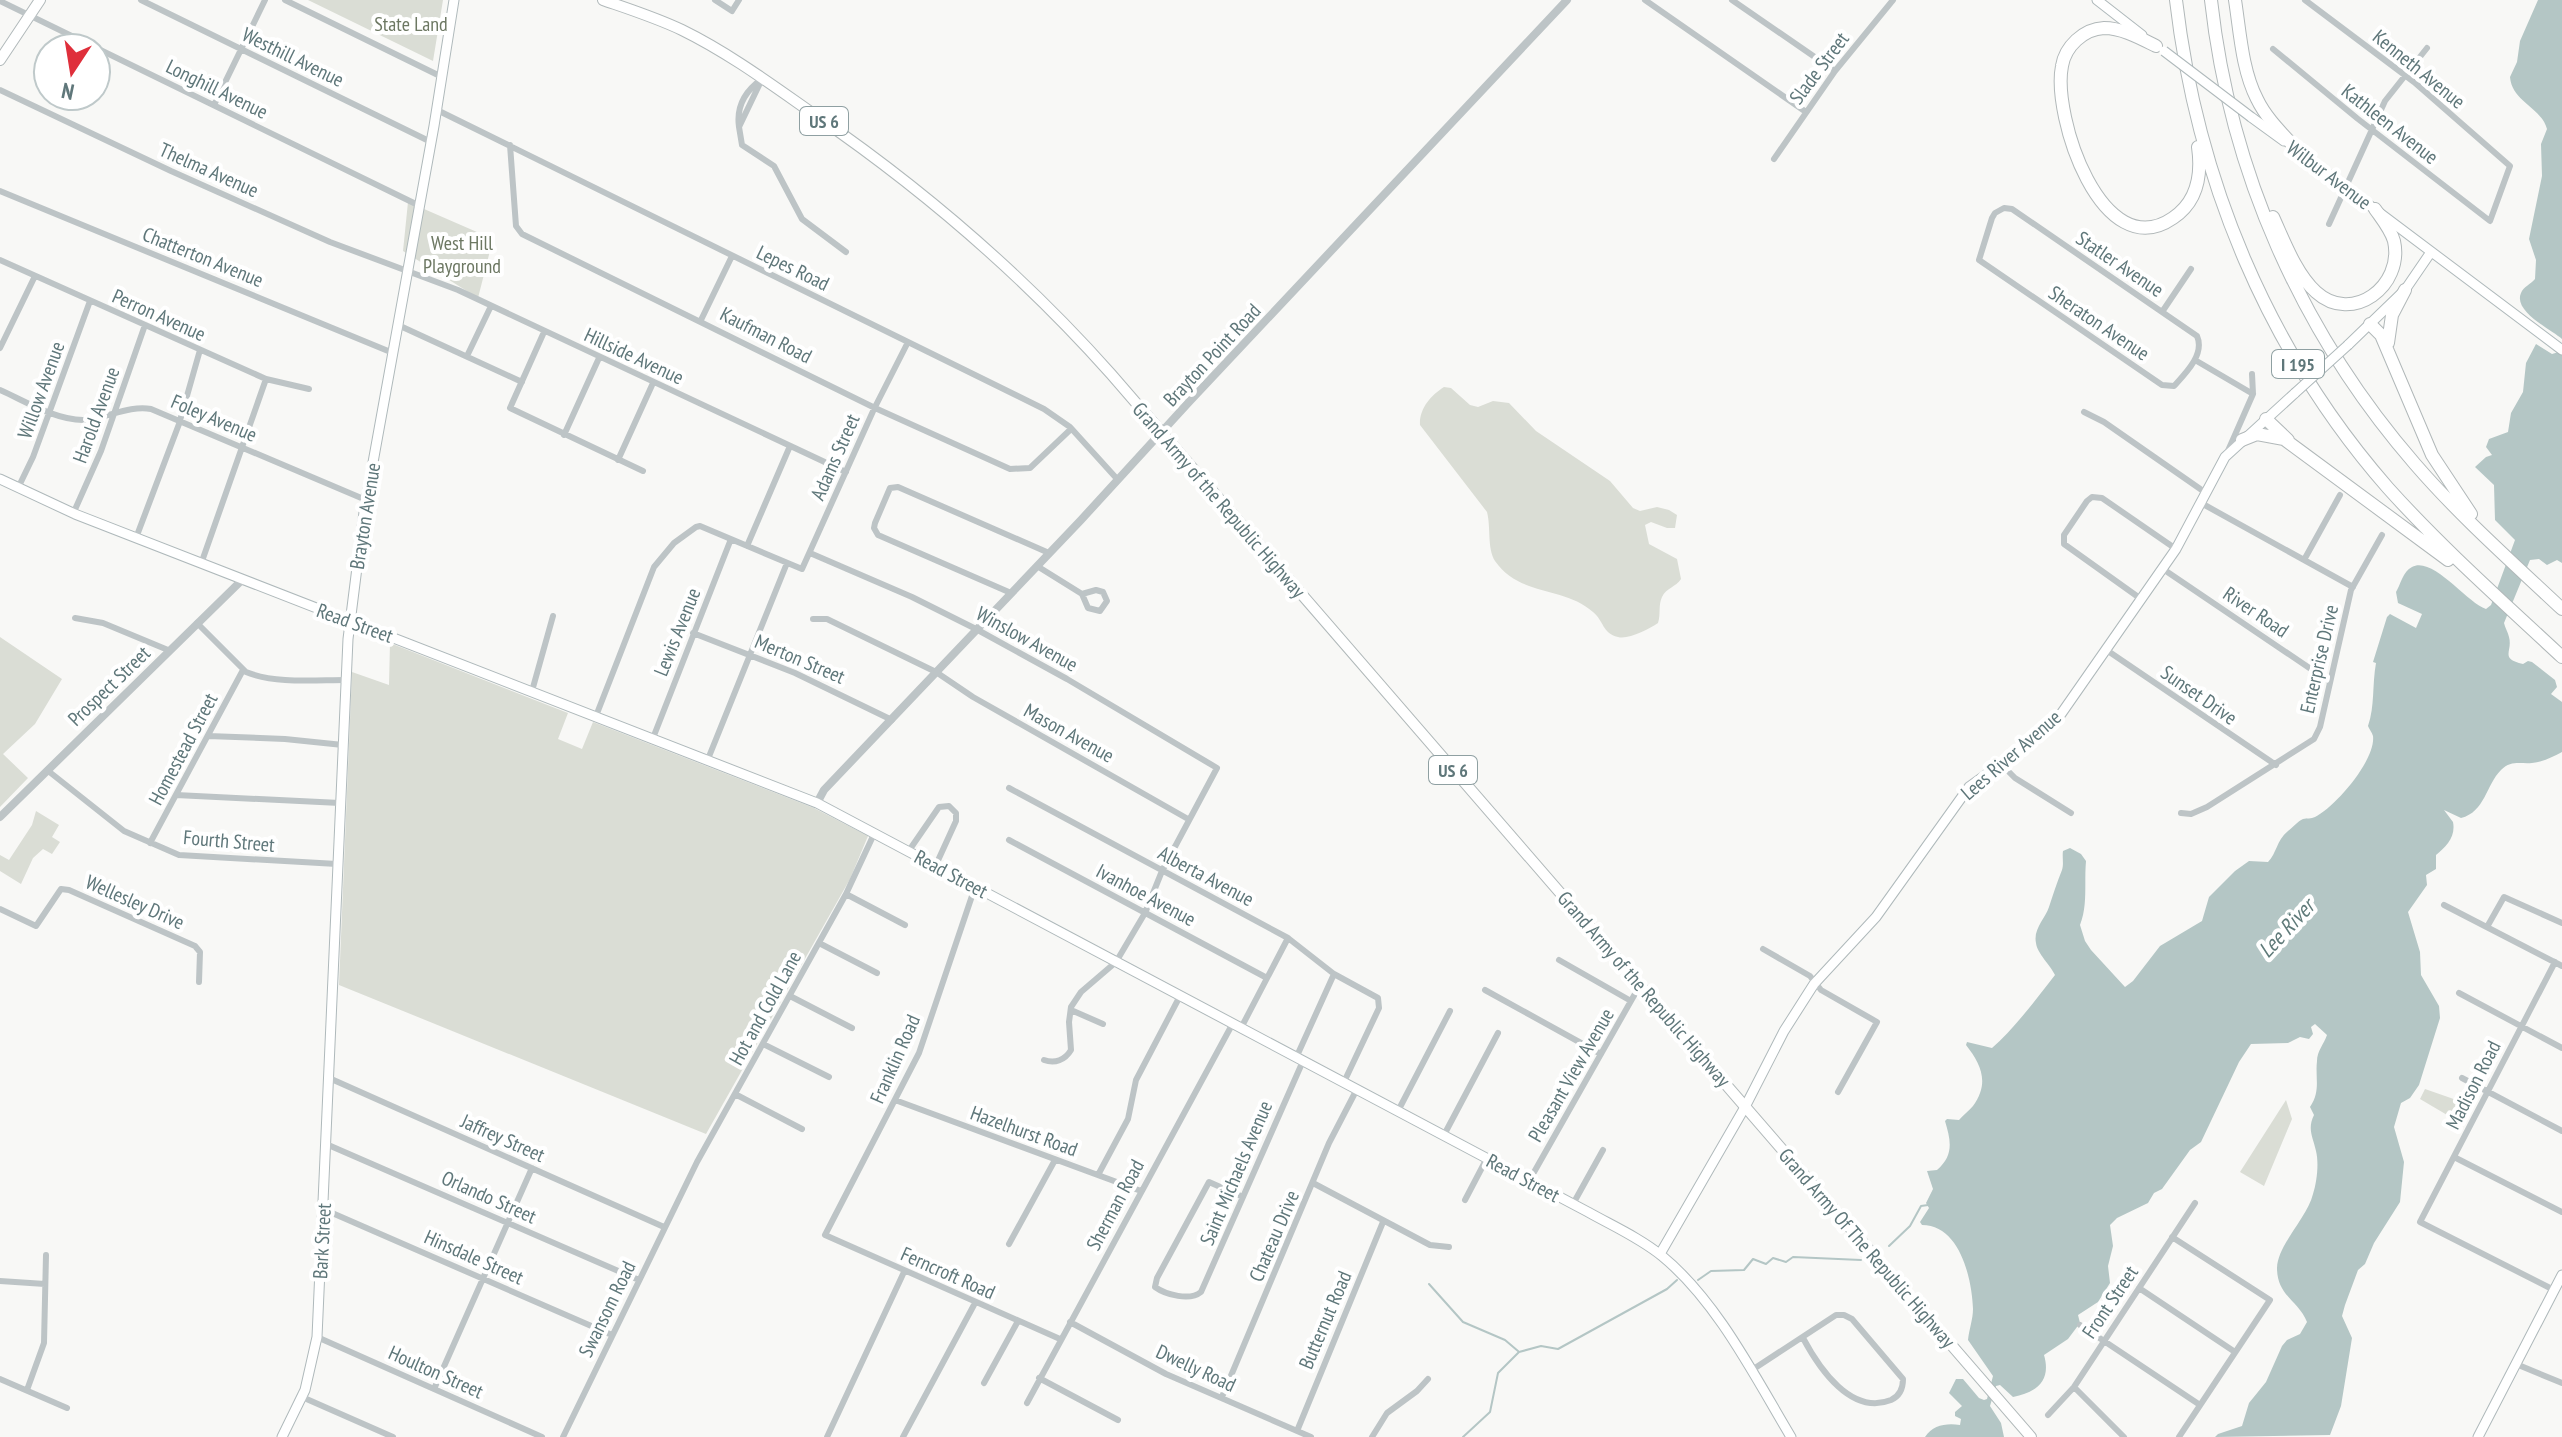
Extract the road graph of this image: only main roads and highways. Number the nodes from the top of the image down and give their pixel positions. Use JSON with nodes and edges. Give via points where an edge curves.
{"nodes":[{"id":1,"x":40,"y":0,"type":"edge"},
{"id":2,"x":454,"y":0,"type":"edge"},
{"id":3,"x":603,"y":0,"type":"edge"},
{"id":4,"x":2097,"y":0,"type":"edge"},
{"id":5,"x":2174,"y":0,"type":"edge"},
{"id":6,"x":2211,"y":0,"type":"edge"},
{"id":7,"x":2235,"y":0,"type":"edge"},
{"id":8,"x":2160,"y":48,"type":"junction"},
{"id":9,"x":0,"y":60,"type":"edge"},
{"id":10,"x":2191,"y":93,"type":"junction"},
{"id":11,"x":2241,"y":148,"type":"junction"},
{"id":12,"x":2300,"y":153,"type":"junction"},
{"id":13,"x":2375,"y":209,"type":"junction"},
{"id":14,"x":2431,"y":252,"type":"junction"},
{"id":15,"x":2405,"y":290,"type":"junction"},
{"id":16,"x":2370,"y":324,"type":"junction"},
{"id":17,"x":2560,"y":348,"type":"edge"},
{"id":18,"x":2392,"y":358,"type":"junction"},
{"id":19,"x":2266,"y":419,"type":"junction"},
{"id":20,"x":2242,"y":440,"type":"junction"},
{"id":21,"x":2306,"y":455,"type":"junction"},
{"id":22,"x":0,"y":479,"type":"edge"},
{"id":23,"x":2501,"y":552,"type":"junction"},
{"id":24,"x":2489,"y":589,"type":"junction"},
{"id":25,"x":2562,"y":609,"type":"edge"},
{"id":26,"x":350,"y":621,"type":"junction"},
{"id":27,"x":2562,"y":657,"type":"edge"},
{"id":28,"x":331,"y":1039,"type":"joint"},
{"id":29,"x":1745,"y":1107,"type":"junction"},
{"id":30,"x":1660,"y":1254,"type":"junction"},
{"id":31,"x":2562,"y":1275,"type":"edge"},
{"id":32,"x":282,"y":1437,"type":"edge"},
{"id":33,"x":1791,"y":1437,"type":"edge"},
{"id":34,"x":2031,"y":1437,"type":"edge"},
{"id":35,"x":2478,"y":1437,"type":"edge"}],
"edges":[{"from":1,"to":9,"type":"main road"},
{"from":2,"to":26,"type":"main road","name":"Brayton Avenue","via":[[366,500]]},
{"from":3,"to":29,"type":"main road","name":"Grand Army of the Republic Highway","number":"US 6","via":[[683,30],[762,79],[886,164],[984,245],[1065,324],[1162,432]]},
{"from":4,"to":8,"type":"main road","name":"Wilbur Avenue"},
{"from":5,"to":10,"type":"highway","number":"I 195"},
{"from":6,"to":11,"type":"highway","number":"I 195"},
{"from":7,"to":12,"type":"highway","via":[[2257,99]]},
{"from":8,"to":10,"type":"highway","via":[[2124,32],[2097,29],[2075,41],[2062,64],[2072,143],[2099,199],[2121,221],[2160,226],[2191,201],[2200,162]]},
{"from":8,"to":12,"type":"main road","name":"Wilbur Avenue","bridge":true},
{"from":10,"to":24,"type":"highway","number":"I 195","via":[[2231,228],[2293,355],[2374,471]]},
{"from":11,"to":13,"type":"highway","via":[[2306,280],[2331,301],[2366,301],[2392,272],[2393,238]]},
{"from":11,"to":23,"type":"highway","number":"I 195","via":[[2283,261],[2341,366],[2414,463]]},
{"from":12,"to":13,"type":"main road","name":"Wilbur Avenue"},
{"from":13,"to":14,"type":"main road","name":"Wilbur Avenue"},
{"from":14,"to":15,"type":"main road","name":"Lees River Avenue"},
{"from":14,"to":17,"type":"main road","name":"Wilbur Avenue"},
{"from":15,"to":16,"type":"main road","name":"Lees River Avenue"},
{"from":15,"to":18,"type":"highway","via":[[2389,324]]},
{"from":16,"to":18,"type":"highway"},
{"from":16,"to":19,"type":"main road","name":"Lees River Avenue","bridge":true},
{"from":18,"to":23,"type":"highway","via":[[2432,455]]},
{"from":19,"to":20,"type":"main road","name":"Lees River Avenue"},
{"from":19,"to":21,"type":"highway"},
{"from":20,"to":21,"type":"highway","via":[[2257,434],[2274,436]]},
{"from":20,"to":29,"type":"main road","name":"Lees River Avenue","via":[[2225,457],[2163,569],[2061,714],[1961,796],[1876,917],[1814,984]]},
{"from":21,"to":24,"type":"highway"},
{"from":22,"to":26,"type":"main road","name":"Read Street","via":[[73,514]]},
{"from":23,"to":25,"type":"highway","number":"I 195"},
{"from":24,"to":27,"type":"highway","number":"I 195"},
{"from":26,"to":28,"type":"main road","name":"Brayton Avenue"},
{"from":26,"to":30,"type":"main road","name":"Read Street","via":[[817,803]]},
{"from":28,"to":32,"type":"main road","name":"Bark Street","via":[[317,1337],[302,1397]]},
{"from":29,"to":30,"type":"main road","name":"Lees River Avenue"},
{"from":29,"to":34,"type":"main road","name":"Grand Army Of The Republic Highway","number":"US 6"},
{"from":30,"to":33,"type":"main road","name":"Read Street","via":[[1702,1295]]},
{"from":31,"to":35,"type":"main road"}]}
